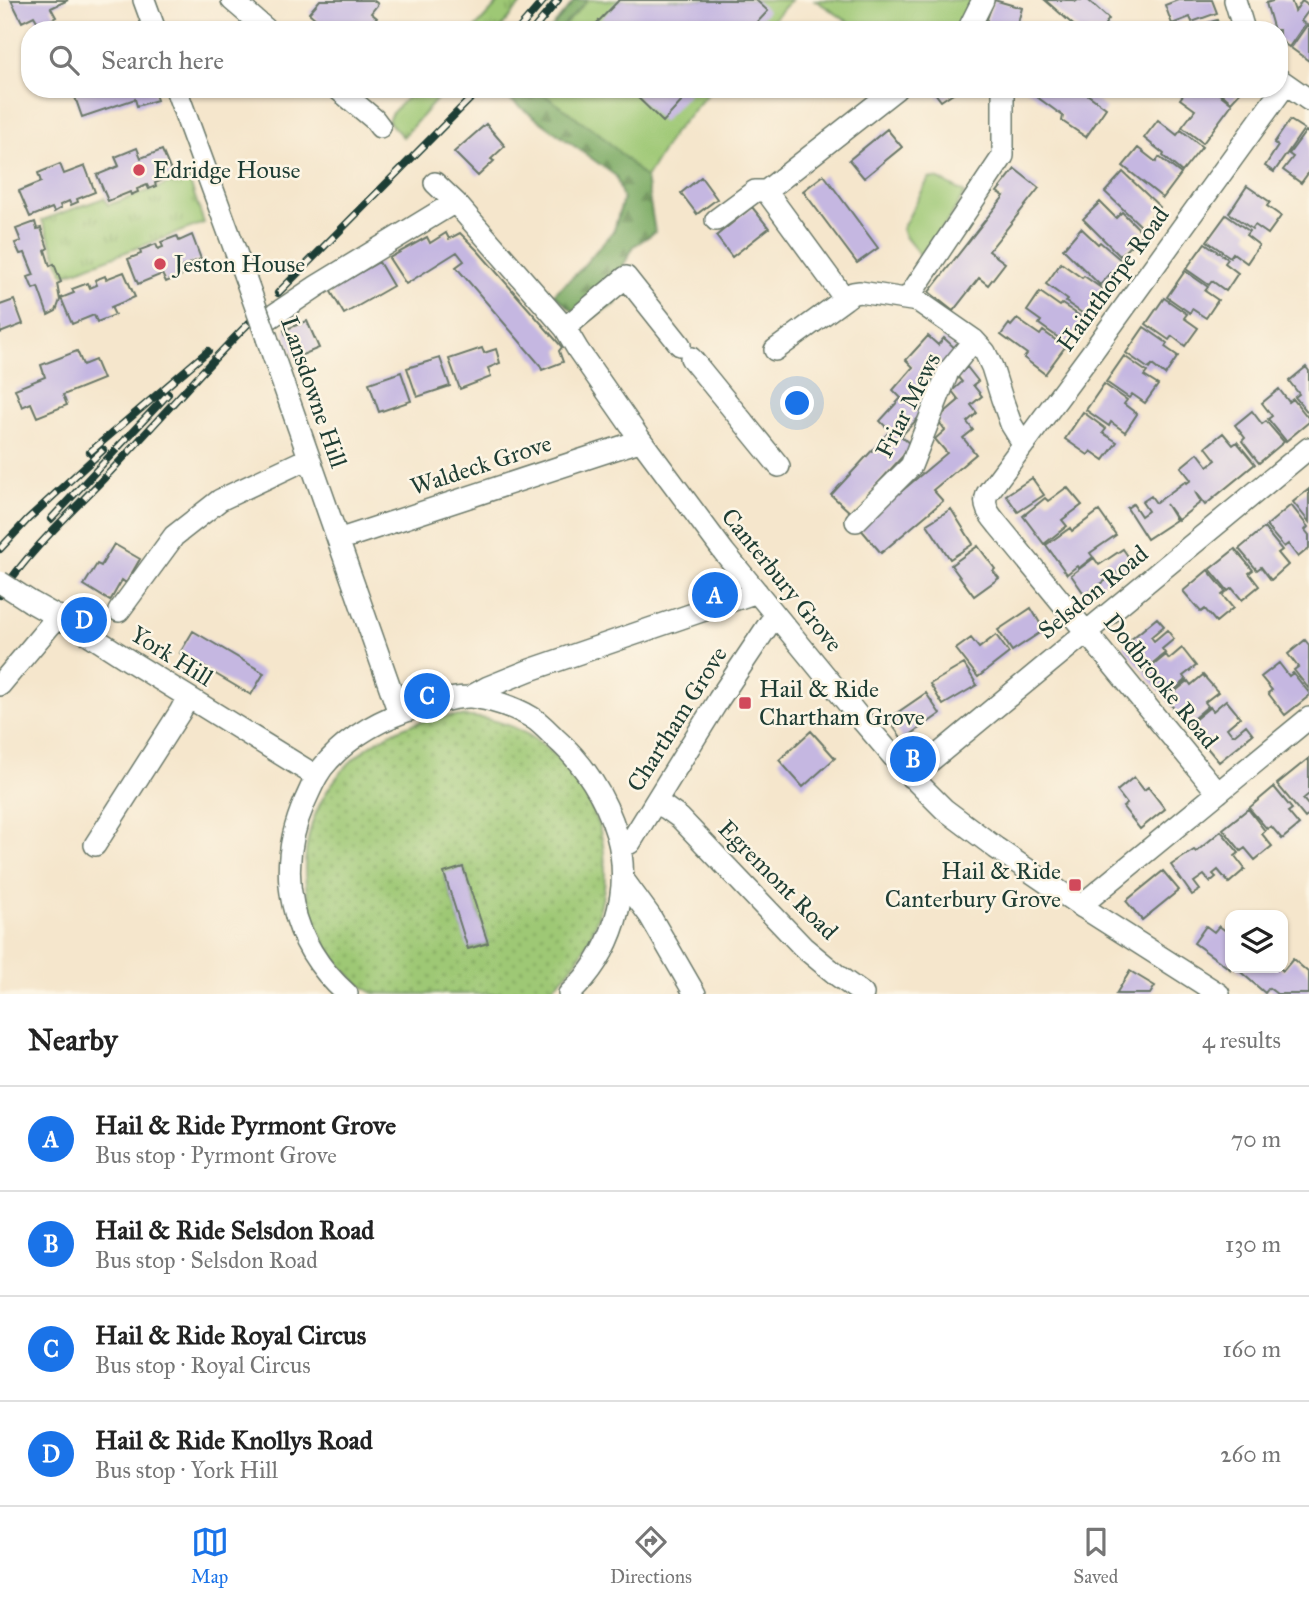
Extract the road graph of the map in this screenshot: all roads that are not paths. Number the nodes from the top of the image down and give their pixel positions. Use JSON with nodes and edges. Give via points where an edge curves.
{"nodes":[{"id":1,"x":145,"y":0,"type":"edge"},
{"id":2,"x":232,"y":0,"type":"edge"},
{"id":3,"x":983,"y":0,"type":"edge"},
{"id":4,"x":1235,"y":0,"type":"edge"},
{"id":5,"x":152,"y":21,"type":"edge"},
{"id":6,"x":256,"y":21,"type":"edge"},
{"id":7,"x":972,"y":21,"type":"edge"},
{"id":8,"x":1241,"y":21,"type":"edge"},
{"id":9,"x":1288,"y":85,"type":"edge"},
{"id":10,"x":179,"y":98,"type":"edge"},
{"id":11,"x":348,"y":98,"type":"edge"},
{"id":12,"x":885,"y":98,"type":"edge"},
{"id":13,"x":1003,"y":98,"type":"edge"},
{"id":14,"x":1272,"y":98,"type":"edge"},
{"id":15,"x":1309,"y":100,"type":"edge"},
{"id":16,"x":380,"y":127,"type":"dead end"},
{"id":17,"x":435,"y":183,"type":"dead end"},
{"id":18,"x":766,"y":191,"type":"junction"},
{"id":19,"x":455,"y":202,"type":"junction"},
{"id":20,"x":716,"y":220,"type":"dead end"},
{"id":21,"x":908,"y":298,"type":"junction"},
{"id":22,"x":845,"y":299,"type":"junction"},
{"id":23,"x":268,"y":325,"type":"junction"},
{"id":24,"x":565,"y":328,"type":"junction"},
{"id":25,"x":974,"y":340,"type":"junction"},
{"id":26,"x":775,"y":350,"type":"dead end"},
{"id":27,"x":640,"y":439,"type":"junction"},
{"id":28,"x":1026,"y":442,"type":"junction"},
{"id":29,"x":1309,"y":448,"type":"edge"},
{"id":30,"x":309,"y":458,"type":"junction"},
{"id":31,"x":779,"y":466,"type":"dead end"},
{"id":32,"x":985,"y":505,"type":"joint"},
{"id":33,"x":856,"y":521,"type":"dead end"},
{"id":34,"x":338,"y":540,"type":"junction"},
{"id":35,"x":0,"y":582,"type":"edge"},
{"id":36,"x":757,"y":592,"type":"junction"},
{"id":37,"x":119,"y":611,"type":"dead end"},
{"id":38,"x":775,"y":615,"type":"junction"},
{"id":39,"x":58,"y":616,"type":"junction"},
{"id":40,"x":1086,"y":632,"type":"junction"},
{"id":41,"x":530,"y":670,"type":"junction"},
{"id":42,"x":0,"y":685,"type":"edge"},
{"id":43,"x":188,"y":697,"type":"junction"},
{"id":44,"x":470,"y":697,"type":"junction"},
{"id":45,"x":510,"y":708,"type":"junction"},
{"id":46,"x":399,"y":713,"type":"junction"},
{"id":47,"x":1309,"y":718,"type":"edge"},
{"id":48,"x":316,"y":776,"type":"junction"},
{"id":49,"x":911,"y":776,"type":"junction"},
{"id":50,"x":1218,"y":793,"type":"junction"},
{"id":51,"x":656,"y":803,"type":"junction"},
{"id":52,"x":94,"y":845,"type":"dead end"},
{"id":53,"x":621,"y":847,"type":"junction"},
{"id":54,"x":624,"y":879,"type":"junction"},
{"id":55,"x":1083,"y":908,"type":"junction"},
{"id":56,"x":617,"y":918,"type":"junction"},
{"id":57,"x":659,"y":935,"type":"junction"},
{"id":58,"x":347,"y":994,"type":"edge"},
{"id":59,"x":569,"y":994,"type":"edge"},
{"id":60,"x":695,"y":994,"type":"edge"},
{"id":61,"x":863,"y":994,"type":"edge"},
{"id":62,"x":1219,"y":994,"type":"edge"}],
"edges":[{"from":1,"to":5,"type":"street"},
{"from":2,"to":6,"type":"street"},
{"from":3,"to":7,"type":"street"},
{"from":4,"to":8,"type":"street"},
{"from":9,"to":15,"type":"street"},
{"from":10,"to":23,"type":"street","name":"Lansdowne Hill","bridge":true,"via":[[244,277]]},
{"from":11,"to":16,"type":"street"},
{"from":12,"to":18,"type":"street"},
{"from":13,"to":21,"type":"street","via":[[1003,156]]},
{"from":14,"to":28,"type":"street","name":"Hainthorpe Road"},
{"from":17,"to":19,"type":"street","name":"Canterbury Grove"},
{"from":18,"to":20,"type":"street","via":[[755,191]]},
{"from":18,"to":22,"type":"street"},
{"from":19,"to":23,"type":"street"},
{"from":19,"to":24,"type":"street","name":"Canterbury Grove"},
{"from":21,"to":22,"type":"street","via":[[860,292]]},
{"from":21,"to":25,"type":"street","via":[[918,300]]},
{"from":22,"to":26,"type":"street"},
{"from":23,"to":30,"type":"street","name":"Lansdowne Hill"},
{"from":24,"to":27,"type":"street","name":"Canterbury Grove"},
{"from":24,"to":31,"type":"street","via":[[626,277]]},
{"from":25,"to":28,"type":"street","via":[[992,367],[1011,424]]},
{"from":25,"to":33,"type":"street","name":"Friar Mews","via":[[948,372],[911,466]]},
{"from":27,"to":34,"type":"street","name":"Waldeck Grove"},
{"from":27,"to":36,"type":"street","name":"Canterbury Grove"},
{"from":28,"to":32,"type":"street","name":"Hainthorpe Road","via":[[987,494]]},
{"from":29,"to":40,"type":"street","name":"Selsdon Road"},
{"from":30,"to":34,"type":"street","name":"Lansdowne Hill"},
{"from":30,"to":37,"type":"street","via":[[220,500],[174,536]]},
{"from":32,"to":40,"type":"street","name":"Dodbrooke Road"},
{"from":34,"to":46,"type":"street","name":"Lansdowne Hill"},
{"from":35,"to":39,"type":"street","name":"York Hill","bridge":true},
{"from":36,"to":38,"type":"street","name":"Canterbury Grove"},
{"from":36,"to":41,"type":"street"},
{"from":38,"to":49,"type":"street","name":"Canterbury Grove"},
{"from":38,"to":51,"type":"street","name":"Chartham Grove"},
{"from":39,"to":42,"type":"street"},
{"from":39,"to":43,"type":"street","name":"York Hill"},
{"from":40,"to":49,"type":"street","name":"Selsdon Road"},
{"from":40,"to":50,"type":"street","name":"Dodbrooke Road"},
{"from":41,"to":44,"type":"street"},
{"from":41,"to":45,"type":"street","via":[[518,685]]},
{"from":43,"to":48,"type":"street","name":"York Hill"},
{"from":43,"to":52,"type":"street"},
{"from":44,"to":45,"type":"street"},
{"from":44,"to":46,"type":"street"},
{"from":45,"to":53,"type":"street","via":[[533,718],[566,747],[598,789]]},
{"from":46,"to":48,"type":"street","via":[[343,747]]},
{"from":47,"to":50,"type":"street"},
{"from":48,"to":58,"type":"street","via":[[293,835],[290,891],[309,947]]},
{"from":49,"to":55,"type":"street","name":"Canterbury Grove","via":[[944,809]]},
{"from":50,"to":55,"type":"street"},
{"from":51,"to":53,"type":"street","name":"Chartham Grove","via":[[631,843]]},
{"from":51,"to":61,"type":"street","name":"Egremont Road","via":[[680,818],[803,947]]},
{"from":53,"to":54,"type":"street"},
{"from":54,"to":56,"type":"street"},
{"from":54,"to":57,"type":"street"},
{"from":55,"to":62,"type":"street","name":"Canterbury Grove"},
{"from":56,"to":57,"type":"street"},
{"from":56,"to":59,"type":"street","via":[[601,954]]},
{"from":57,"to":60,"type":"street"}]}
